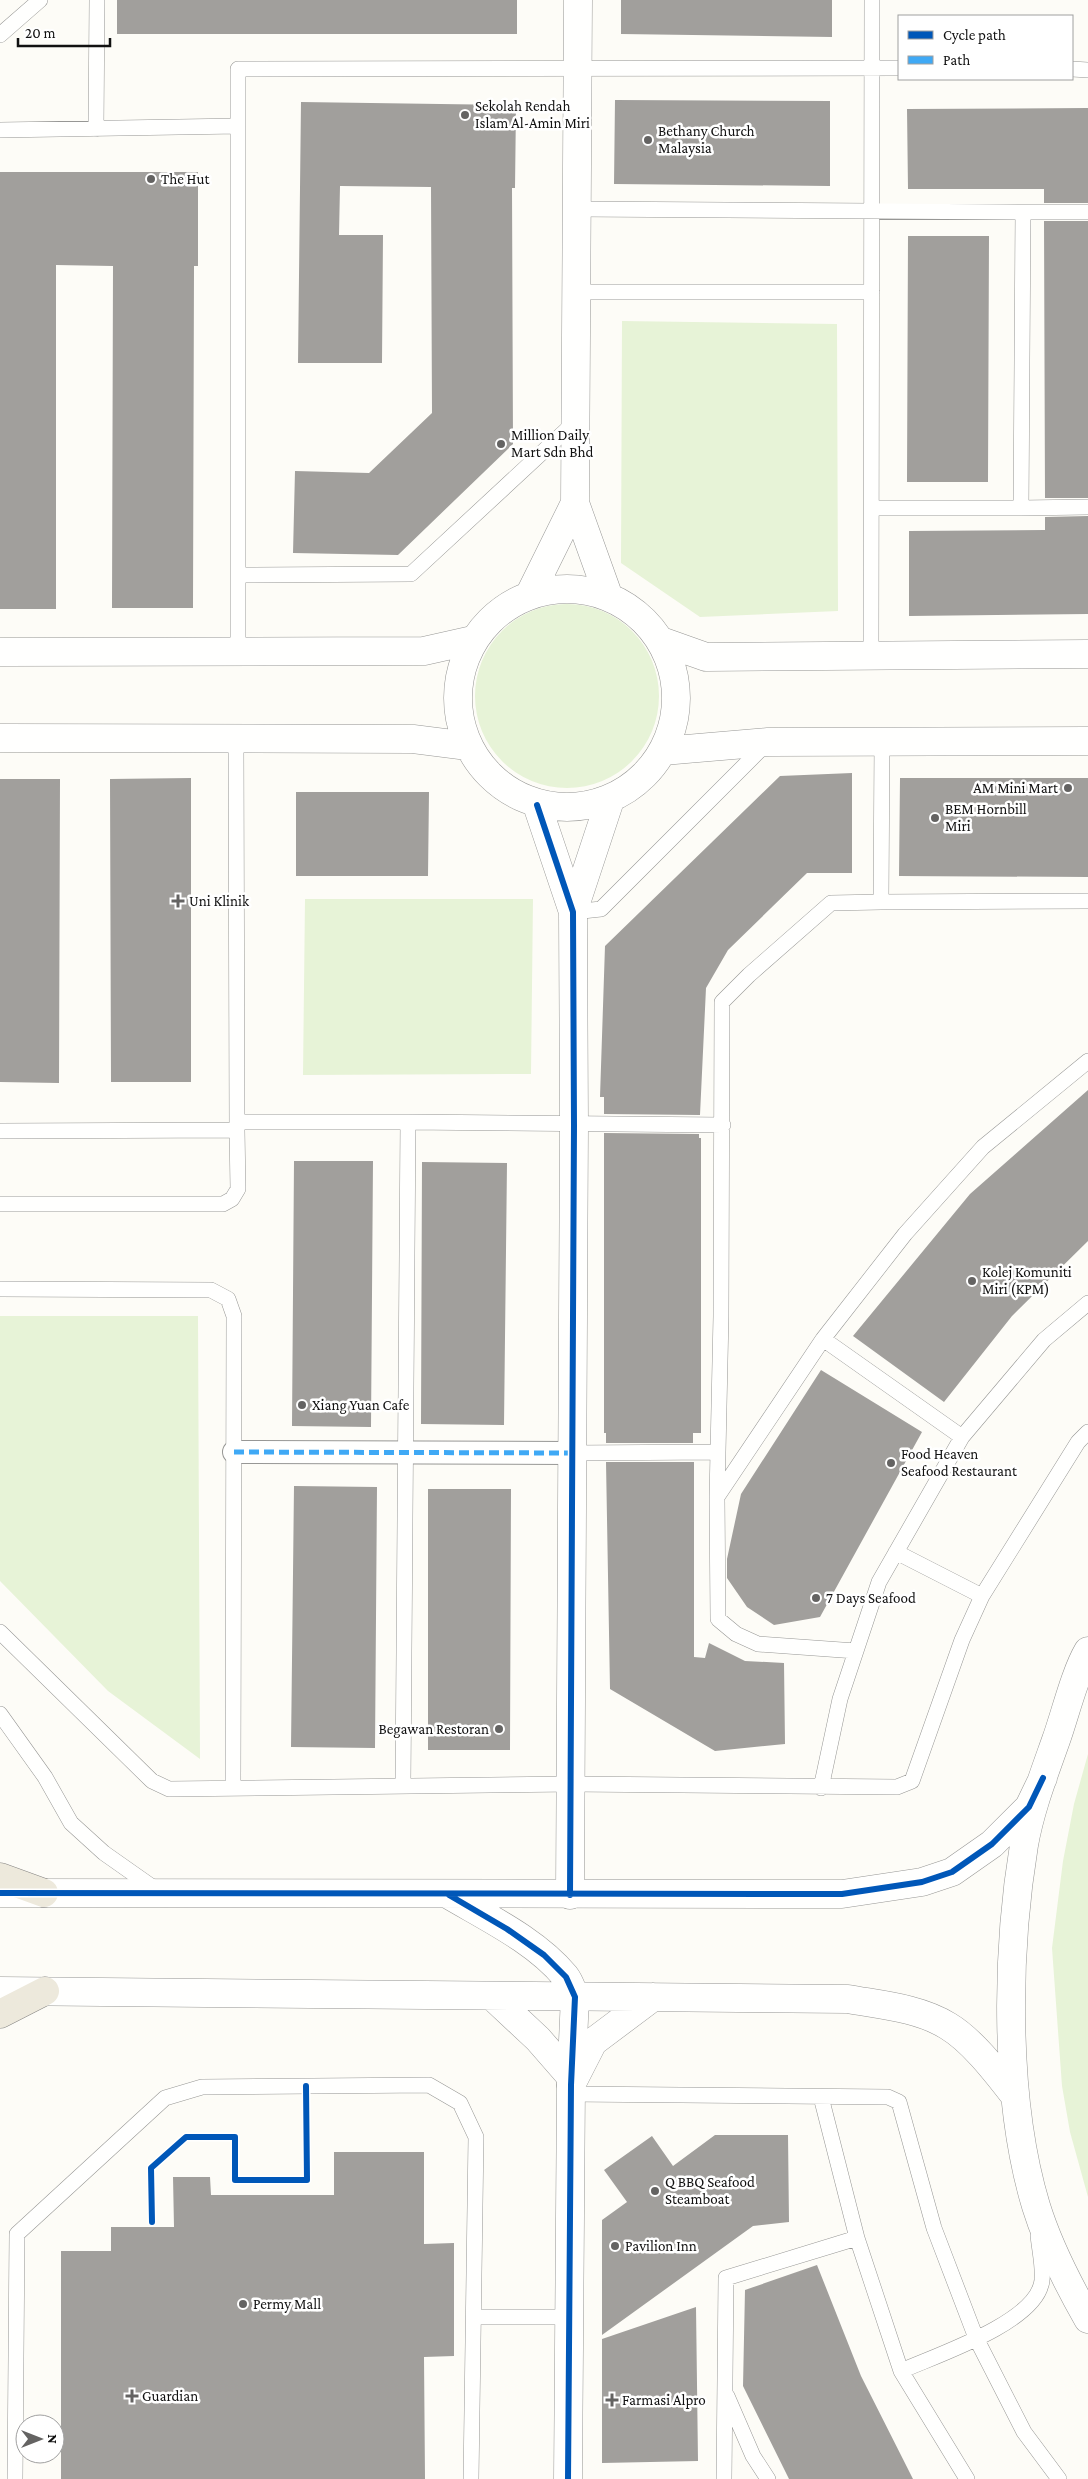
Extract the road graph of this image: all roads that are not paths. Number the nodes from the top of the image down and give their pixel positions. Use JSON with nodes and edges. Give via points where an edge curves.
{"nodes":[{"id":1,"x":40,"y":0,"type":"edge"},
{"id":2,"x":97,"y":0,"type":"edge"},
{"id":3,"x":578,"y":0,"type":"edge"},
{"id":4,"x":872,"y":0,"type":"edge"},
{"id":5,"x":0,"y":35,"type":"edge"},
{"id":6,"x":578,"y":67,"type":"junction"},
{"id":7,"x":872,"y":68,"type":"junction"},
{"id":8,"x":898,"y":68,"type":"edge"},
{"id":9,"x":1073,"y":70,"type":"edge"},
{"id":10,"x":1088,"y":70,"type":"edge"},
{"id":11,"x":238,"y":126,"type":"junction"},
{"id":12,"x":96,"y":128,"type":"junction"},
{"id":13,"x":0,"y":130,"type":"edge"},
{"id":14,"x":577,"y":209,"type":"junction"},
{"id":15,"x":871,"y":211,"type":"junction"},
{"id":16,"x":1023,"y":212,"type":"junction"},
{"id":17,"x":1088,"y":212,"type":"edge"},
{"id":18,"x":576,"y":292,"type":"junction"},
{"id":19,"x":872,"y":292,"type":"junction"},
{"id":20,"x":575,"y":422,"type":"junction"},
{"id":21,"x":575,"y":503,"type":"junction"},
{"id":22,"x":1088,"y":507,"type":"edge"},
{"id":23,"x":872,"y":508,"type":"junction"},
{"id":24,"x":1021,"y":508,"type":"junction"},
{"id":25,"x":238,"y":575,"type":"junction"},
{"id":26,"x":530,"y":594,"type":"junction"},
{"id":27,"x":608,"y":595,"type":"junction"},
{"id":28,"x":473,"y":640,"type":"junction"},
{"id":29,"x":662,"y":641,"type":"junction"},
{"id":30,"x":238,"y":651,"type":"junction"},
{"id":31,"x":0,"y":652,"type":"edge"},
{"id":32,"x":871,"y":654,"type":"junction"},
{"id":33,"x":1088,"y":654,"type":"edge"},
{"id":34,"x":0,"y":738,"type":"edge"},
{"id":35,"x":236,"y":739,"type":"junction"},
{"id":36,"x":1088,"y":741,"type":"edge"},
{"id":37,"x":768,"y":742,"type":"junction"},
{"id":38,"x":882,"y":742,"type":"junction"},
{"id":39,"x":468,"y":746,"type":"junction"},
{"id":40,"x":663,"y":752,"type":"junction"},
{"id":41,"x":610,"y":800,"type":"junction"},
{"id":42,"x":537,"y":805,"type":"junction"},
{"id":43,"x":1088,"y":901,"type":"edge"},
{"id":44,"x":881,"y":902,"type":"junction"},
{"id":45,"x":573,"y":912,"type":"junction"},
{"id":46,"x":1088,"y":1061,"type":"edge"},
{"id":47,"x":408,"y":1122,"type":"junction"},
{"id":48,"x":237,"y":1126,"type":"junction"},
{"id":49,"x":574,"y":1126,"type":"junction"},
{"id":50,"x":722,"y":1126,"type":"junction"},
{"id":51,"x":0,"y":1131,"type":"edge"},
{"id":52,"x":0,"y":1204,"type":"edge"},
{"id":53,"x":0,"y":1289,"type":"edge"},
{"id":54,"x":1088,"y":1303,"type":"edge"},
{"id":55,"x":823,"y":1339,"type":"junction"},
{"id":56,"x":1088,"y":1432,"type":"edge"},
{"id":57,"x":962,"y":1437,"type":"junction"},
{"id":58,"x":234,"y":1452,"type":"junction"},
{"id":59,"x":406,"y":1452,"type":"junction"},
{"id":60,"x":573,"y":1452,"type":"junction"},
{"id":61,"x":718,"y":1452,"type":"junction"},
{"id":62,"x":717,"y":1497,"type":"junction"},
{"id":63,"x":896,"y":1552,"type":"junction"},
{"id":64,"x":982,"y":1596,"type":"junction"},
{"id":65,"x":0,"y":1632,"type":"edge"},
{"id":66,"x":856,"y":1651,"type":"junction"},
{"id":67,"x":1088,"y":1651,"type":"edge"},
{"id":68,"x":0,"y":1714,"type":"edge"},
{"id":69,"x":1043,"y":1778,"type":"junction"},
{"id":70,"x":572,"y":1784,"type":"junction"},
{"id":71,"x":403,"y":1785,"type":"junction"},
{"id":72,"x":233,"y":1788,"type":"junction"},
{"id":73,"x":821,"y":1788,"type":"junction"},
{"id":74,"x":0,"y":1877,"type":"edge"},
{"id":75,"x":0,"y":1893,"type":"edge"},
{"id":76,"x":44,"y":1893,"type":"junction"},
{"id":77,"x":162,"y":1894,"type":"junction"},
{"id":78,"x":448,"y":1894,"type":"junction"},
{"id":79,"x":570,"y":1894,"type":"junction"},
{"id":80,"x":0,"y":1991,"type":"edge"},
{"id":81,"x":45,"y":1991,"type":"junction"},
{"id":82,"x":492,"y":1996,"type":"junction"},
{"id":83,"x":575,"y":1997,"type":"junction"},
{"id":84,"x":653,"y":1997,"type":"junction"},
{"id":85,"x":0,"y":2014,"type":"edge"},
{"id":86,"x":572,"y":2086,"type":"junction"},
{"id":87,"x":1015,"y":2096,"type":"junction"},
{"id":88,"x":821,"y":2097,"type":"junction"},
{"id":89,"x":1036,"y":2206,"type":"junction"},
{"id":90,"x":858,"y":2238,"type":"junction"},
{"id":91,"x":474,"y":2317,"type":"junction"},
{"id":92,"x":569,"y":2317,"type":"junction"},
{"id":93,"x":1088,"y":2319,"type":"edge"},
{"id":94,"x":976,"y":2338,"type":"junction"},
{"id":95,"x":901,"y":2371,"type":"junction"},
{"id":96,"x":725,"y":2390,"type":"junction"},
{"id":97,"x":960,"y":2477,"type":"edge"},
{"id":98,"x":15,"y":2479,"type":"edge"},
{"id":99,"x":471,"y":2479,"type":"edge"},
{"id":100,"x":568,"y":2479,"type":"edge"},
{"id":101,"x":724,"y":2479,"type":"edge"},
{"id":102,"x":768,"y":2479,"type":"edge"},
{"id":103,"x":1060,"y":2479,"type":"edge"}],
"edges":[{"from":1,"to":5,"type":"lane"},
{"from":2,"to":12,"type":"lane"},
{"from":3,"to":6,"type":"street"},
{"from":4,"to":7,"type":"lane"},
{"from":6,"to":7,"type":"lane"},
{"from":6,"to":11,"type":"lane","via":[[238,69]]},
{"from":6,"to":14,"type":"street"},
{"from":7,"to":8,"type":"lane"},
{"from":7,"to":15,"type":"lane"},
{"from":9,"to":10,"type":"lane"},
{"from":11,"to":12,"type":"lane"},
{"from":11,"to":25,"type":"lane"},
{"from":12,"to":13,"type":"lane"},
{"from":14,"to":15,"type":"lane"},
{"from":14,"to":18,"type":"street"},
{"from":15,"to":16,"type":"lane"},
{"from":15,"to":19,"type":"lane"},
{"from":16,"to":17,"type":"lane"},
{"from":16,"to":24,"type":"lane"},
{"from":18,"to":19,"type":"lane"},
{"from":18,"to":20,"type":"street"},
{"from":19,"to":23,"type":"lane"},
{"from":20,"to":21,"type":"street"},
{"from":20,"to":25,"type":"lane","via":[[412,574]]},
{"from":21,"to":26,"type":"street"},
{"from":21,"to":27,"type":"street"},
{"from":22,"to":24,"type":"lane"},
{"from":23,"to":24,"type":"lane"},
{"from":23,"to":32,"type":"lane"},
{"from":25,"to":30,"type":"lane"},
{"from":26,"to":27,"type":"street","via":[[556,588],[582,588]]},
{"from":26,"to":28,"type":"street","via":[[498,612]]},
{"from":27,"to":29,"type":"street","via":[[638,614]]},
{"from":28,"to":30,"type":"street","via":[[424,651]]},
{"from":28,"to":39,"type":"street","via":[[459,674],[458,711]]},
{"from":29,"to":32,"type":"street","via":[[706,657]]},
{"from":29,"to":40,"type":"street","via":[[675,677],[676,715]]},
{"from":30,"to":31,"type":"street"},
{"from":32,"to":33,"type":"street"},
{"from":34,"to":35,"type":"street"},
{"from":35,"to":39,"type":"street","via":[[413,739]]},
{"from":35,"to":48,"type":"lane"},
{"from":36,"to":38,"type":"street"},
{"from":37,"to":38,"type":"street"},
{"from":37,"to":40,"type":"street"},
{"from":37,"to":45,"type":"lane","via":[[601,909]]},
{"from":38,"to":44,"type":"lane"},
{"from":39,"to":42,"type":"street","via":[[485,772],[509,792]]},
{"from":40,"to":41,"type":"street","via":[[641,781]]},
{"from":41,"to":42,"type":"street","via":[[574,808]]},
{"from":41,"to":45,"type":"street"},
{"from":42,"to":45,"type":"street"},
{"from":43,"to":44,"type":"lane"},
{"from":44,"to":50,"type":"lane","via":[[831,903],[722,1002]]},
{"from":45,"to":49,"type":"street"},
{"from":46,"to":55,"type":"lane","via":[[983,1148],[905,1234]]},
{"from":47,"to":48,"type":"lane"},
{"from":47,"to":49,"type":"lane"},
{"from":47,"to":59,"type":"lane"},
{"from":48,"to":51,"type":"lane"},
{"from":48,"to":52,"type":"lane","via":[[238,1189],[232,1199],[223,1204]]},
{"from":49,"to":50,"type":"lane"},
{"from":49,"to":60,"type":"street"},
{"from":50,"to":61,"type":"lane"},
{"from":53,"to":58,"type":"lane","via":[[211,1290],[228,1299],[234,1316]]},
{"from":54,"to":57,"type":"lane","via":[[1044,1340]]},
{"from":55,"to":57,"type":"lane"},
{"from":55,"to":62,"type":"lane"},
{"from":56,"to":64,"type":"lane","via":[[1078,1442]]},
{"from":57,"to":63,"type":"lane"},
{"from":58,"to":59,"type":"street"},
{"from":58,"to":72,"type":"lane"},
{"from":59,"to":60,"type":"street"},
{"from":59,"to":71,"type":"lane"},
{"from":60,"to":61,"type":"lane"},
{"from":60,"to":70,"type":"street"},
{"from":61,"to":62,"type":"lane"},
{"from":62,"to":66,"type":"lane","via":[[718,1619],[736,1634],[758,1644]]},
{"from":63,"to":64,"type":"lane"},
{"from":63,"to":66,"type":"lane","via":[[879,1582]]},
{"from":64,"to":73,"type":"lane","via":[[962,1640],[912,1781],[897,1787]]},
{"from":65,"to":72,"type":"lane","via":[[161,1787]]},
{"from":66,"to":73,"type":"lane","via":[[840,1699]]},
{"from":67,"to":69,"type":"street"},
{"from":68,"to":77,"type":"lane","via":[[45,1776],[71,1823],[104,1853]]},
{"from":69,"to":79,"type":"street","via":[[1028,1807],[992,1844],[952,1872],[922,1882],[842,1894]]},
{"from":69,"to":87,"type":"street","via":[[1024,1844],[1014,1923]]},
{"from":70,"to":71,"type":"lane"},
{"from":70,"to":73,"type":"lane"},
{"from":70,"to":79,"type":"street"},
{"from":71,"to":72,"type":"lane"},
{"from":74,"to":76,"type":"main road"},
{"from":75,"to":76,"type":"street"},
{"from":76,"to":77,"type":"street"},
{"from":77,"to":78,"type":"street"},
{"from":78,"to":79,"type":"street"},
{"from":78,"to":83,"type":"street","via":[[544,1955],[566,1977]]},
{"from":80,"to":81,"type":"street"},
{"from":81,"to":82,"type":"street"},
{"from":81,"to":85,"type":"main road"},
{"from":82,"to":83,"type":"street"},
{"from":82,"to":86,"type":"street","via":[[538,2039]]},
{"from":83,"to":84,"type":"street"},
{"from":83,"to":86,"type":"street"},
{"from":84,"to":86,"type":"street","via":[[593,2042]]},
{"from":84,"to":87,"type":"street","via":[[848,1999],[909,2010],[949,2026],[986,2060]]},
{"from":86,"to":88,"type":"lane"},
{"from":86,"to":92,"type":"street"},
{"from":87,"to":89,"type":"street"},
{"from":88,"to":90,"type":"lane"},
{"from":88,"to":94,"type":"lane","via":[[888,2097],[899,2102],[934,2228]]},
{"from":89,"to":93,"type":"street","via":[[1067,2282]]},
{"from":89,"to":94,"type":"lane","via":[[1042,2284],[1029,2306],[1007,2323]]},
{"from":90,"to":95,"type":"lane"},
{"from":90,"to":96,"type":"lane","via":[[726,2278]]},
{"from":91,"to":92,"type":"lane"},
{"from":91,"to":98,"type":"lane","via":[[476,2137],[460,2103],[429,2085],[202,2087],[165,2098],[17,2234]]},
{"from":91,"to":99,"type":"lane"},
{"from":92,"to":100,"type":"street"},
{"from":94,"to":95,"type":"lane"},
{"from":94,"to":103,"type":"lane","via":[[1024,2432]]},
{"from":95,"to":97,"type":"lane"},
{"from":96,"to":101,"type":"lane"},
{"from":96,"to":102,"type":"lane","via":[[753,2456]]}]}
